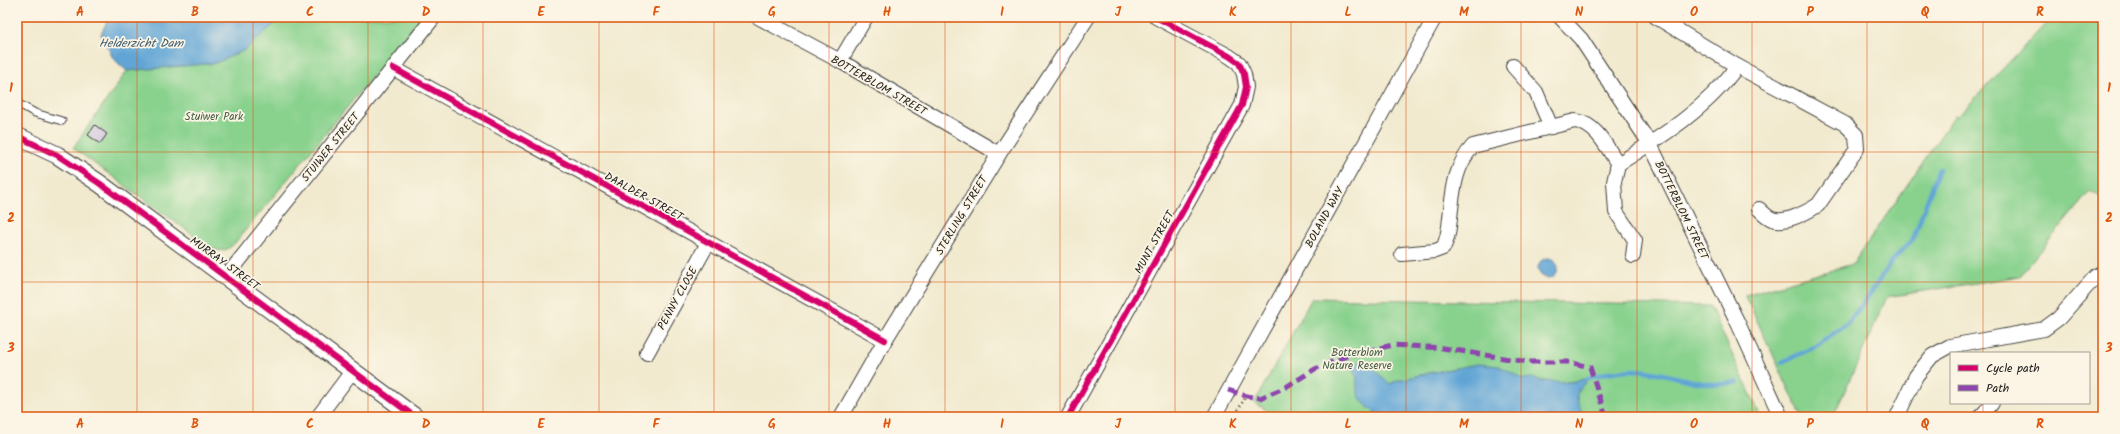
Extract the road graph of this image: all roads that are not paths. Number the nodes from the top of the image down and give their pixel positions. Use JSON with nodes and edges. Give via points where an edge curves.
{"nodes":[{"id":1,"x":434,"y":17,"type":"edge"},
{"id":2,"x":758,"y":17,"type":"edge"},
{"id":3,"x":866,"y":17,"type":"edge"},
{"id":4,"x":1088,"y":17,"type":"edge"},
{"id":5,"x":1156,"y":17,"type":"edge"},
{"id":6,"x":1435,"y":17,"type":"edge"},
{"id":7,"x":1560,"y":17,"type":"edge"},
{"id":8,"x":1656,"y":17,"type":"edge"},
{"id":9,"x":840,"y":62,"type":"junction"},
{"id":10,"x":1513,"y":66,"type":"dead end"},
{"id":11,"x":1737,"y":66,"type":"junction"},
{"id":12,"x":393,"y":68,"type":"junction"},
{"id":13,"x":17,"y":103,"type":"edge"},
{"id":14,"x":62,"y":121,"type":"dead end"},
{"id":15,"x":1551,"y":127,"type":"junction"},
{"id":16,"x":17,"y":136,"type":"edge"},
{"id":17,"x":1650,"y":144,"type":"junction"},
{"id":18,"x":999,"y":154,"type":"junction"},
{"id":19,"x":1618,"y":164,"type":"junction"},
{"id":20,"x":1759,"y":209,"type":"dead end"},
{"id":21,"x":708,"y":243,"type":"junction"},
{"id":22,"x":1402,"y":254,"type":"dead end"},
{"id":23,"x":1633,"y":256,"type":"dead end"},
{"id":24,"x":2103,"y":272,"type":"edge"},
{"id":25,"x":226,"y":277,"type":"junction"},
{"id":26,"x":885,"y":340,"type":"junction"},
{"id":27,"x":647,"y":353,"type":"dead end"},
{"id":28,"x":353,"y":370,"type":"junction"},
{"id":29,"x":1991,"y":404,"type":"edge"},
{"id":30,"x":318,"y":417,"type":"edge"},
{"id":31,"x":415,"y":417,"type":"edge"},
{"id":32,"x":841,"y":417,"type":"edge"},
{"id":33,"x":1068,"y":417,"type":"edge"},
{"id":34,"x":1214,"y":417,"type":"edge"},
{"id":35,"x":1781,"y":417,"type":"edge"},
{"id":36,"x":1897,"y":417,"type":"edge"},
{"id":37,"x":1980,"y":417,"type":"edge"}],
"edges":[{"from":1,"to":12,"type":"street","name":"STUIWER STREET"},
{"from":2,"to":9,"type":"street","name":"BOTTERBLOM STREET"},
{"from":3,"to":9,"type":"street"},
{"from":4,"to":18,"type":"street","name":"STERLING STREET"},
{"from":5,"to":33,"type":"street","name":"MUNT STREET","via":[[1239,63],[1246,87],[1242,105]]},
{"from":6,"to":34,"type":"street","name":"BOLAND WAY"},
{"from":7,"to":17,"type":"street","name":"BOTTERBLOM STREET","via":[[1581,40]]},
{"from":8,"to":11,"type":"street"},
{"from":9,"to":18,"type":"street","name":"BOTTERBLOM STREET"},
{"from":10,"to":15,"type":"street","via":[[1536,92]]},
{"from":11,"to":17,"type":"street","via":[[1718,90],[1682,122]]},
{"from":11,"to":20,"type":"street","via":[[1845,124],[1858,141],[1854,155],[1825,197],[1809,211],[1780,220],[1772,219]]},
{"from":12,"to":21,"type":"street","name":"DAALDER STREET"},
{"from":12,"to":25,"type":"street","name":"STUIWER STREET"},
{"from":13,"to":14,"type":"lane","via":[[35,113]]},
{"from":15,"to":19,"type":"street","via":[[1583,122],[1593,128]]},
{"from":15,"to":22,"type":"street","via":[[1473,146],[1465,155],[1455,176],[1448,233],[1443,248]]},
{"from":16,"to":25,"type":"street","name":"MURRAY STREET","via":[[74,166]]},
{"from":17,"to":19,"type":"street"},
{"from":17,"to":35,"type":"street","name":"BOTTERBLOM STREET"},
{"from":18,"to":26,"type":"street","name":"STERLING STREET"},
{"from":19,"to":23,"type":"street","via":[[1614,182],[1616,212],[1635,240]]},
{"from":21,"to":26,"type":"street","name":"DAALDER STREET"},
{"from":21,"to":27,"type":"street","name":"PENNY CLOSE"},
{"from":24,"to":36,"type":"street","via":[[2096,276],[2059,318],[2044,329],[1950,346],[1932,356],[1916,376]]},
{"from":25,"to":28,"type":"street","name":"MURRAY STREET"},
{"from":26,"to":32,"type":"street","name":"STERLING STREET"},
{"from":28,"to":30,"type":"street"},
{"from":28,"to":31,"type":"street","name":"MURRAY STREET"},
{"from":29,"to":37,"type":"street"}]}
